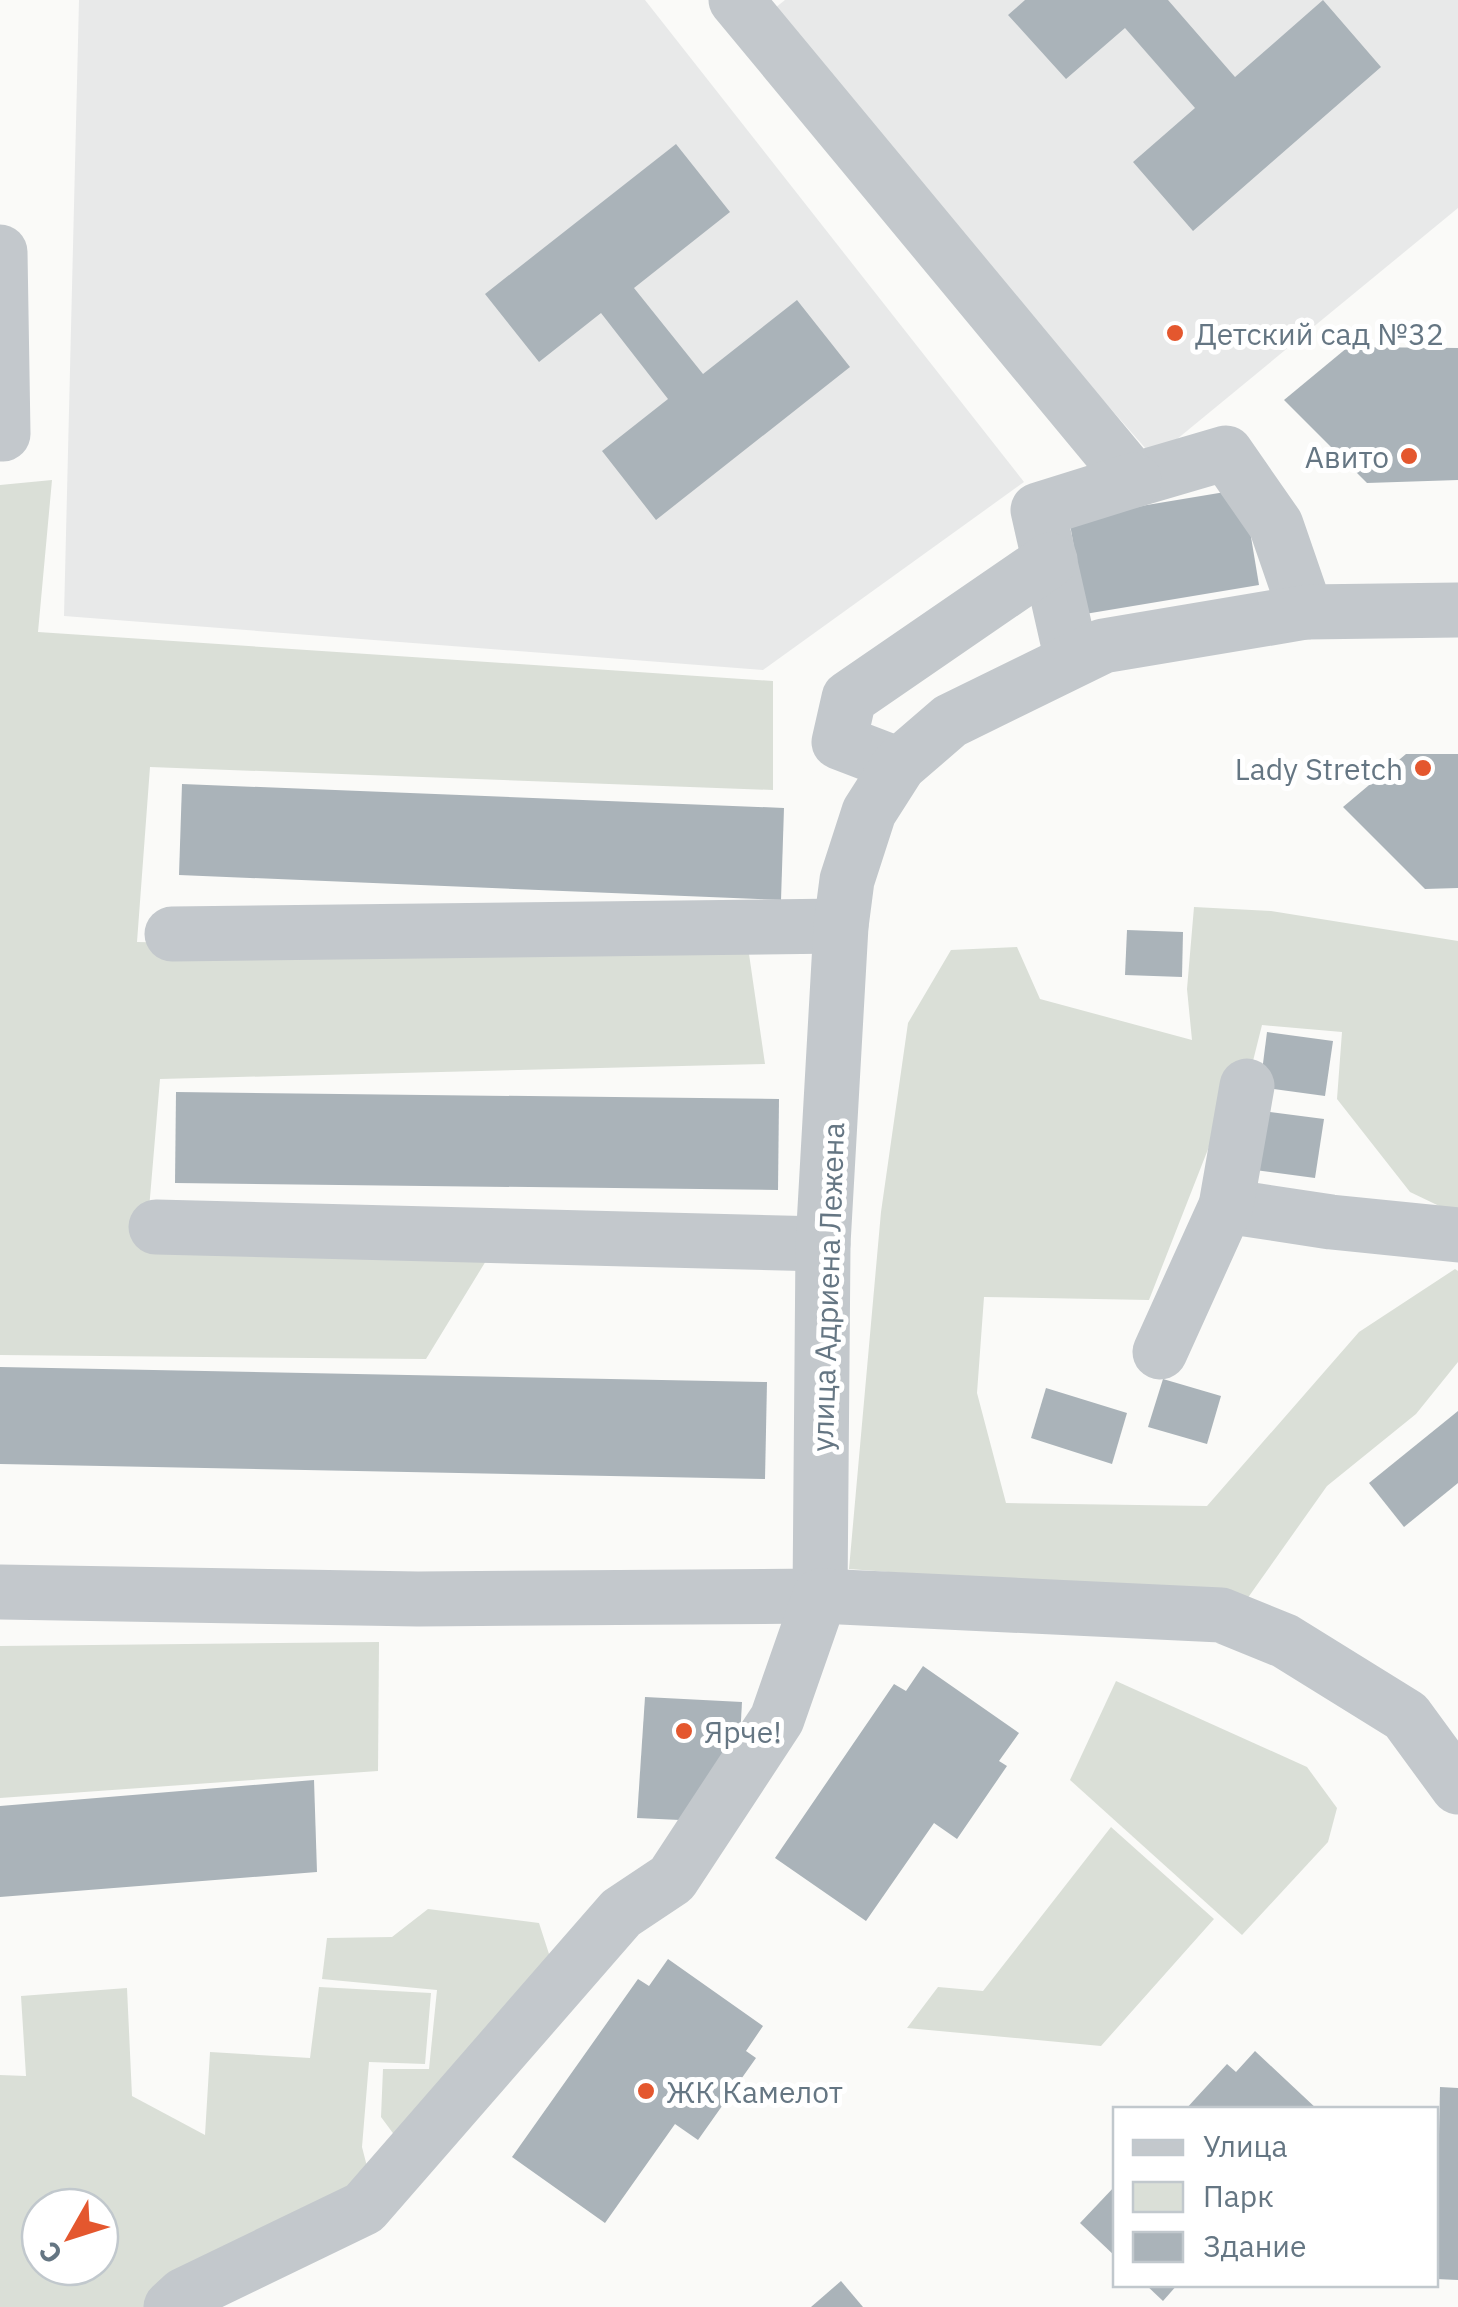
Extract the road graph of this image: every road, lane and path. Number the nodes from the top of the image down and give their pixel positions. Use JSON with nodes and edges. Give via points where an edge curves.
{"nodes":[{"id":1,"x":736,"y":0,"type":"edge"},
{"id":2,"x":0,"y":252,"type":"edge"},
{"id":3,"x":0,"y":434,"type":"edge"},
{"id":4,"x":1134,"y":480,"type":"junction"},
{"id":5,"x":1050,"y":560,"type":"junction"},
{"id":6,"x":1458,"y":610,"type":"edge"},
{"id":7,"x":1306,"y":612,"type":"junction"},
{"id":8,"x":1072,"y":660,"type":"junction"},
{"id":9,"x":900,"y":765,"type":"junction"},
{"id":10,"x":841,"y":926,"type":"junction"},
{"id":11,"x":172,"y":934,"type":"dead end"},
{"id":12,"x":1247,"y":1086,"type":"dead end"},
{"id":13,"x":1226,"y":1206,"type":"junction"},
{"id":14,"x":156,"y":1227,"type":"dead end"},
{"id":15,"x":1458,"y":1235,"type":"edge"},
{"id":16,"x":823,"y":1244,"type":"junction"},
{"id":17,"x":1160,"y":1352,"type":"dead end"},
{"id":18,"x":0,"y":1592,"type":"edge"},
{"id":19,"x":820,"y":1596,"type":"junction"},
{"id":20,"x":1458,"y":1787,"type":"edge"},
{"id":21,"x":171,"y":2307,"type":"edge"}],
"edges":[{"from":1,"to":4,"type":"street"},
{"from":2,"to":3,"type":"street"},
{"from":4,"to":5,"type":"street","via":[[1038,510]]},
{"from":4,"to":7,"type":"street","via":[[1226,453],[1276,525]]},
{"from":5,"to":8,"type":"street"},
{"from":5,"to":9,"type":"street","via":[[849,698],[839,742]]},
{"from":6,"to":7,"type":"street","name":"улица Адриена Лежена"},
{"from":7,"to":8,"type":"street","name":"улица Адриена Лежена","via":[[1103,646]]},
{"from":8,"to":9,"type":"street","name":"улица Адриена Лежена","via":[[950,721]]},
{"from":9,"to":10,"type":"street","name":"улица Адриена Лежена","via":[[869,812],[847,880]]},
{"from":10,"to":11,"type":"street"},
{"from":10,"to":16,"type":"street","name":"улица Адриена Лежена"},
{"from":12,"to":13,"type":"street"},
{"from":13,"to":15,"type":"street"},
{"from":13,"to":17,"type":"street"},
{"from":14,"to":16,"type":"street"},
{"from":16,"to":19,"type":"street","name":"улица Адриена Лежена"},
{"from":18,"to":19,"type":"street"},
{"from":19,"to":20,"type":"street","via":[[1221,1616],[1285,1641],[1406,1716]]},
{"from":19,"to":21,"type":"street","name":"улица Адриена Лежена","via":[[777,1719],[672,1879],[621,1913],[364,2208]]}]}
